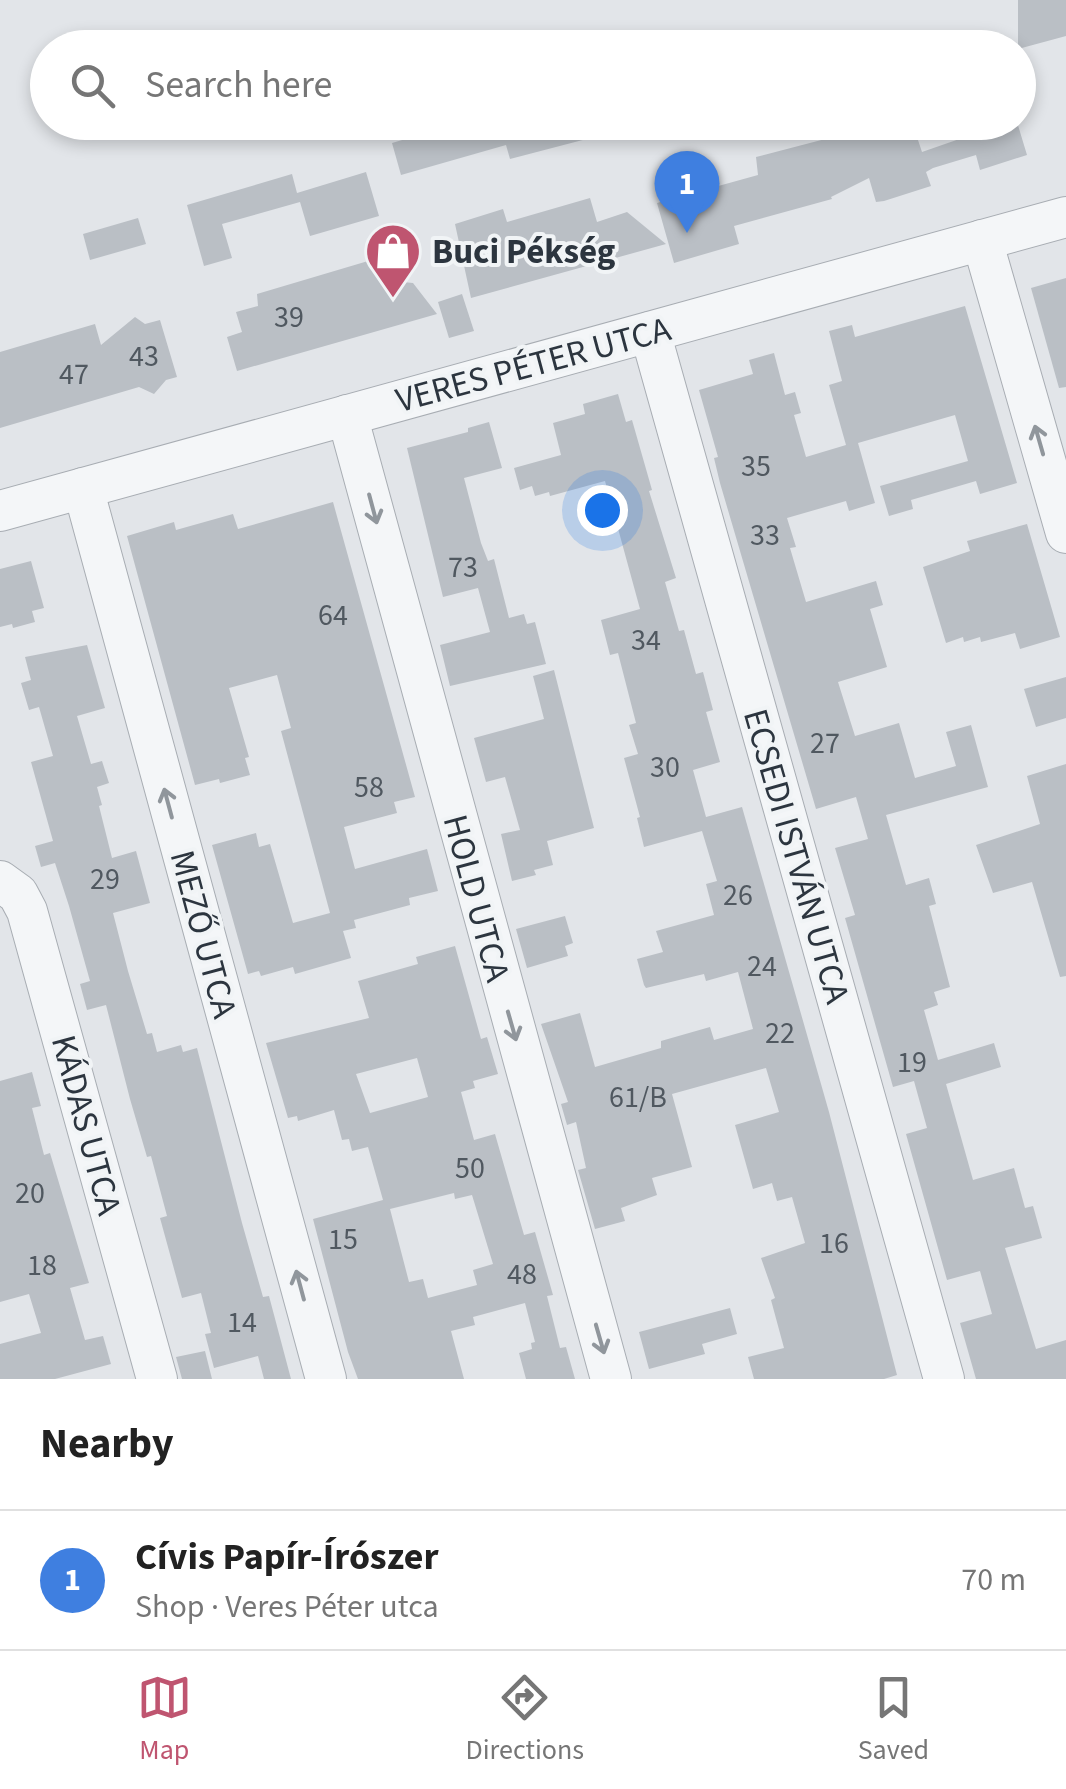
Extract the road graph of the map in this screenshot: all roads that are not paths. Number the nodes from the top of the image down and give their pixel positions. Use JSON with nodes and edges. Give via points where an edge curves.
{"nodes":[{"id":1,"x":1066,"y":217,"type":"edge"},
{"id":2,"x":982,"y":240,"type":"junction"},
{"id":3,"x":650,"y":332,"type":"junction"},
{"id":4,"x":347,"y":415,"type":"junction"},
{"id":5,"x":83,"y":488,"type":"junction"},
{"id":6,"x":0,"y":511,"type":"edge"},
{"id":7,"x":1066,"y":534,"type":"edge"},
{"id":8,"x":0,"y":881,"type":"edge"},
{"id":9,"x":157,"y":1379,"type":"edge"},
{"id":10,"x":326,"y":1379,"type":"edge"},
{"id":11,"x":611,"y":1379,"type":"edge"},
{"id":12,"x":944,"y":1379,"type":"edge"}],
"edges":[{"from":1,"to":2,"type":"street","name":"VERES PÉTER UTCA"},
{"from":2,"to":3,"type":"street","name":"VERES PÉTER UTCA"},
{"from":7,"to":2,"type":"street","one_way":true},
{"from":3,"to":4,"type":"street","name":"VERES PÉTER UTCA"},
{"from":3,"to":12,"type":"street","name":"ECSEDI ISTVÁN UTCA"},
{"from":4,"to":5,"type":"street","name":"VERES PÉTER UTCA"},
{"from":4,"to":11,"type":"street","name":"HOLD UTCA","one_way":true},
{"from":5,"to":6,"type":"street","name":"VERES PÉTER UTCA"},
{"from":10,"to":5,"type":"street","name":"MEZŐ UTCA","one_way":true},
{"from":8,"to":9,"type":"street","name":"KÁDAS UTCA","via":[[18,894],[29,916]]}]}
